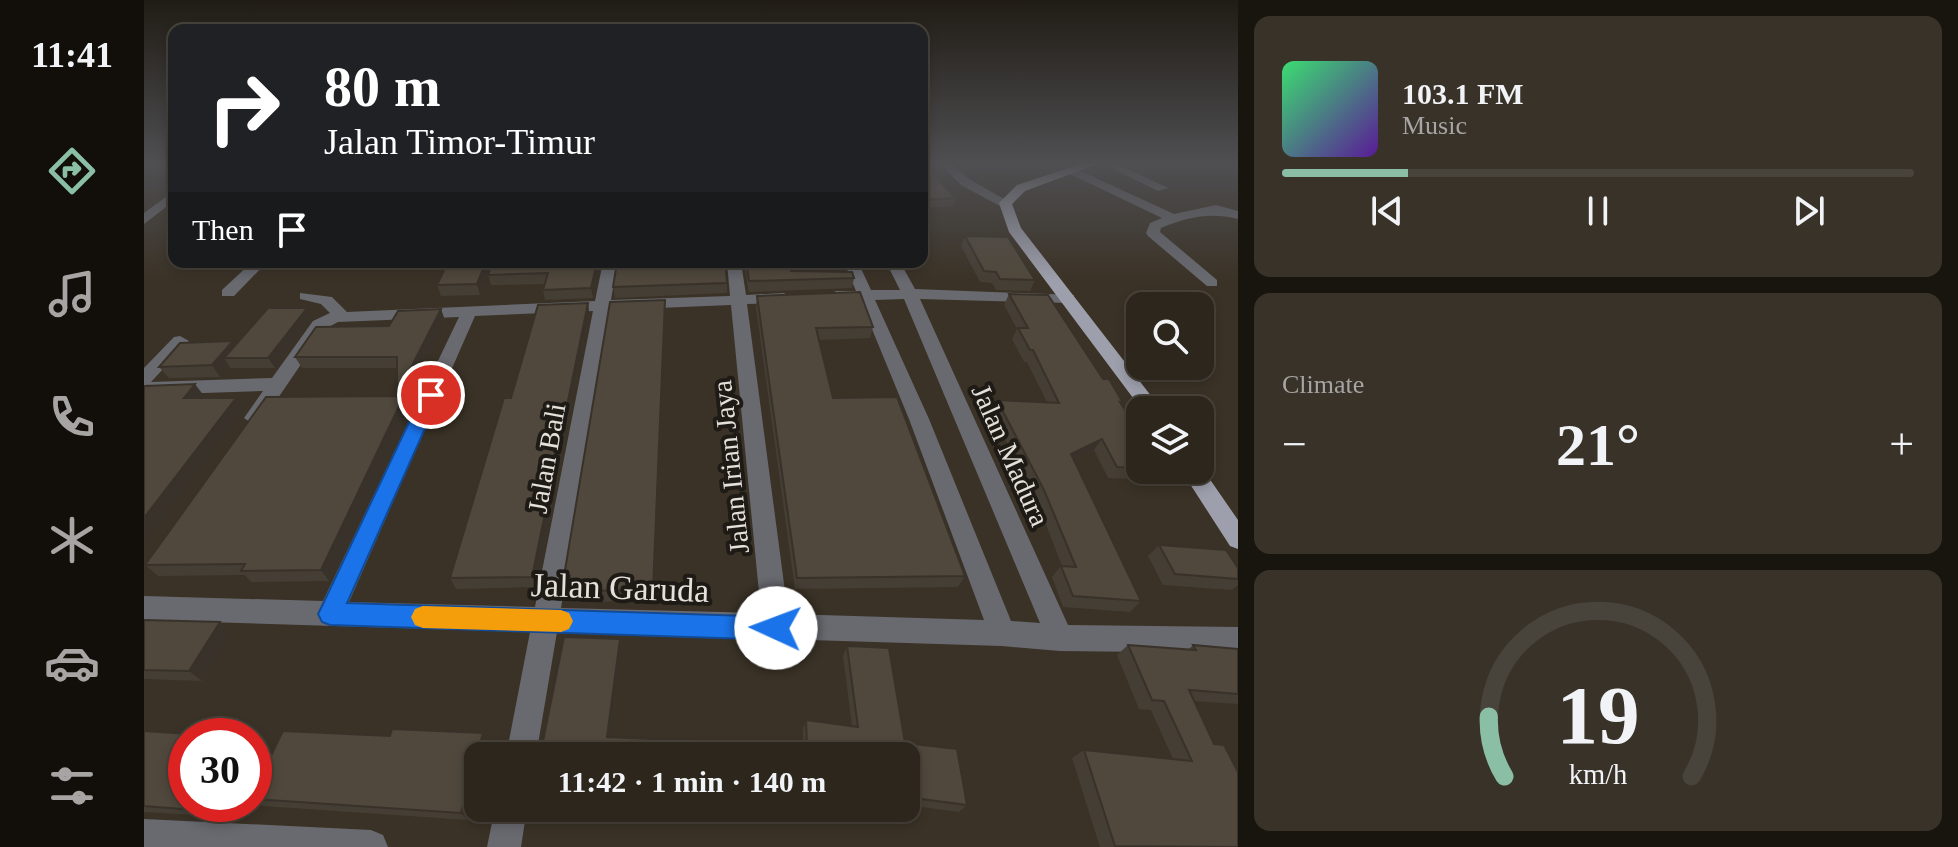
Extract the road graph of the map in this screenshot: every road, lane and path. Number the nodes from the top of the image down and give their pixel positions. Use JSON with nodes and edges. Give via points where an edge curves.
{"nodes":[{"id":1,"x":1005,"y":203,"type":"edge"},
{"id":2,"x":1140,"y":203,"type":"edge"},
{"id":3,"x":151,"y":209,"type":"edge"},
{"id":4,"x":1238,"y":215,"type":"edge"},
{"id":5,"x":1173,"y":218,"type":"junction"},
{"id":6,"x":144,"y":220,"type":"edge"},
{"id":7,"x":254,"y":268,"type":"edge"},
{"id":8,"x":609,"y":268,"type":"edge"},
{"id":9,"x":735,"y":268,"type":"edge"},
{"id":10,"x":853,"y":268,"type":"edge"},
{"id":11,"x":896,"y":268,"type":"edge"},
{"id":12,"x":1212,"y":283,"type":"dead end"},
{"id":13,"x":228,"y":293,"type":"dead end"},
{"id":14,"x":910,"y":294,"type":"junction"},
{"id":15,"x":863,"y":295,"type":"junction"},
{"id":16,"x":306,"y":296,"type":"dead end"},
{"id":17,"x":1068,"y":298,"type":"junction"},
{"id":18,"x":739,"y":299,"type":"junction"},
{"id":19,"x":603,"y":305,"type":"junction"},
{"id":20,"x":469,"y":312,"type":"junction"},
{"id":21,"x":342,"y":316,"type":"junction"},
{"id":22,"x":180,"y":341,"type":"edge"},
{"id":23,"x":144,"y":379,"type":"edge"},
{"id":24,"x":278,"y":384,"type":"junction"},
{"id":25,"x":144,"y":389,"type":"edge"},
{"id":26,"x":1142,"y":396,"type":"edge"},
{"id":27,"x":243,"y":434,"type":"edge"},
{"id":28,"x":1201,"y":484,"type":"edge"},
{"id":29,"x":1238,"y":539,"type":"edge"},
{"id":30,"x":144,"y":608,"type":"edge"},
{"id":31,"x":330,"y":614,"type":"junction"},
{"id":32,"x":545,"y":621,"type":"junction"},
{"id":33,"x":776,"y":628,"type":"junction"},
{"id":34,"x":1002,"y":633,"type":"junction"},
{"id":35,"x":1060,"y":638,"type":"junction"},
{"id":36,"x":1238,"y":640,"type":"edge"},
{"id":37,"x":523,"y":742,"type":"edge"},
{"id":38,"x":508,"y":822,"type":"edge"},
{"id":39,"x":144,"y":836,"type":"edge"},
{"id":40,"x":371,"y":847,"type":"edge"},
{"id":41,"x":504,"y":847,"type":"edge"}],
"edges":[{"from":1,"to":17,"type":"main road","via":[[1014,229]]},
{"from":2,"to":5,"type":"street"},
{"from":3,"to":6,"type":"street"},
{"from":4,"to":5,"type":"street","via":[[1205,210]]},
{"from":5,"to":12,"type":"street","via":[[1155,226],[1153,233]]},
{"from":7,"to":13,"type":"street"},
{"from":8,"to":19,"type":"street","name":"Jalan Bali"},
{"from":9,"to":18,"type":"street","name":"Jalan Irian Jaya"},
{"from":10,"to":15,"type":"street"},
{"from":11,"to":14,"type":"street","name":"Jalan Madura"},
{"from":14,"to":15,"type":"street"},
{"from":14,"to":17,"type":"street"},
{"from":14,"to":35,"type":"street","name":"Jalan Madura"},
{"from":15,"to":18,"type":"street"},
{"from":15,"to":34,"type":"street","via":[[919,419]]},
{"from":16,"to":21,"type":"street","via":[[326,300]]},
{"from":17,"to":26,"type":"main road"},
{"from":18,"to":19,"type":"street"},
{"from":18,"to":33,"type":"street","name":"Jalan Irian Jaya"},
{"from":19,"to":20,"type":"street"},
{"from":19,"to":32,"type":"street","name":"Jalan Bali"},
{"from":20,"to":21,"type":"street"},
{"from":20,"to":31,"type":"street"},
{"from":21,"to":24,"type":"street","via":[[319,325]]},
{"from":22,"to":23,"type":"street"},
{"from":24,"to":25,"type":"street"},
{"from":24,"to":27,"type":"street"},
{"from":28,"to":29,"type":"main road"},
{"from":30,"to":31,"type":"street","name":"Jalan Garuda"},
{"from":31,"to":32,"type":"street","name":"Jalan Garuda"},
{"from":32,"to":33,"type":"street","name":"Jalan Garuda"},
{"from":32,"to":37,"type":"street","name":"Jalan Bali"},
{"from":33,"to":34,"type":"street","name":"Jalan Garuda"},
{"from":34,"to":35,"type":"street","name":"Jalan Garuda"},
{"from":35,"to":36,"type":"street","name":"Jalan Garuda"},
{"from":38,"to":41,"type":"street"},
{"from":39,"to":40,"type":"street"}]}
